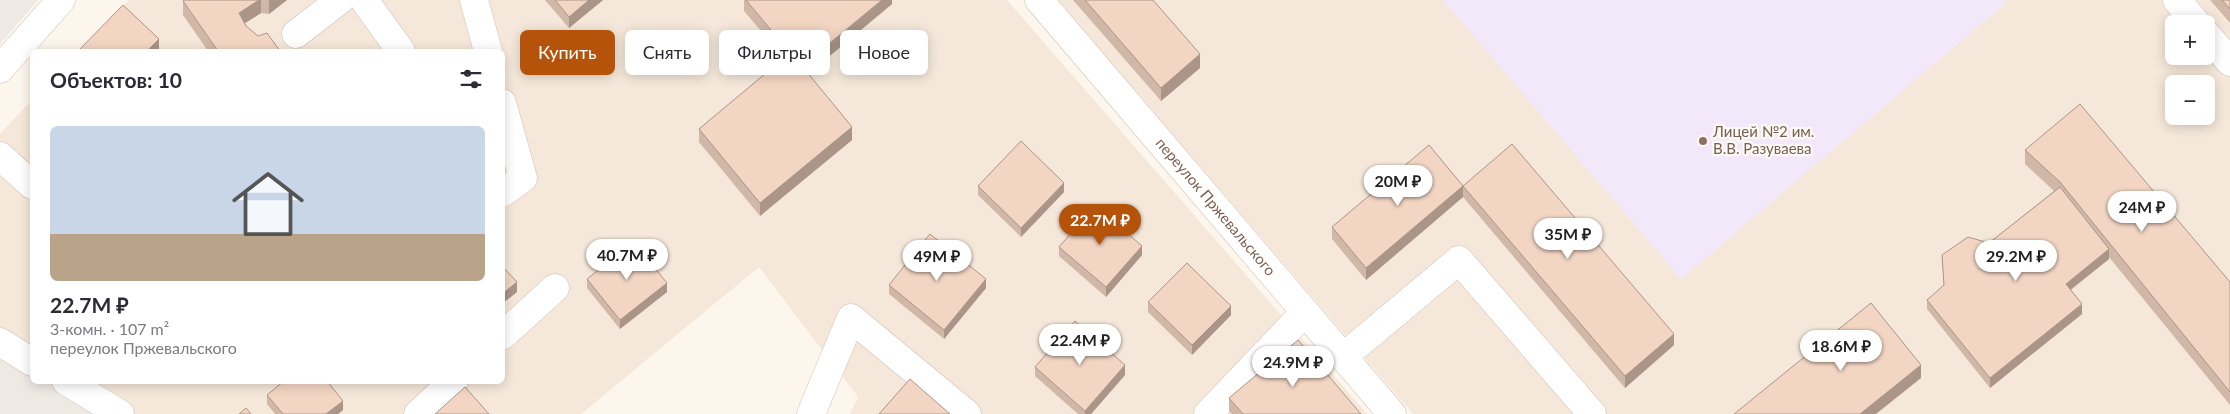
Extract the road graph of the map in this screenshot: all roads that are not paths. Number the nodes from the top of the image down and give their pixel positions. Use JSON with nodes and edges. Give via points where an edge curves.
{"nodes":[{"id":1,"x":61,"y":0,"type":"edge"},
{"id":2,"x":340,"y":0,"type":"edge"},
{"id":3,"x":364,"y":0,"type":"edge"},
{"id":4,"x":474,"y":0,"type":"edge"},
{"id":5,"x":1039,"y":0,"type":"edge"},
{"id":6,"x":2177,"y":0,"type":"edge"},
{"id":7,"x":2190,"y":15,"type":"edge"},
{"id":8,"x":296,"y":34,"type":"dead end"},
{"id":9,"x":2215,"y":44,"type":"edge"},
{"id":10,"x":400,"y":49,"type":"edge"},
{"id":11,"x":487,"y":49,"type":"edge"},
{"id":12,"x":2230,"y":62,"type":"edge"},
{"id":13,"x":0,"y":69,"type":"edge"},
{"id":14,"x":505,"y":146,"type":"edge"},
{"id":15,"x":0,"y":156,"type":"edge"},
{"id":16,"x":30,"y":184,"type":"edge"},
{"id":17,"x":508,"y":189,"type":"edge"},
{"id":18,"x":555,"y":288,"type":"dead end"},
{"id":19,"x":1305,"y":312,"type":"junction"},
{"id":20,"x":505,"y":333,"type":"edge"},
{"id":21,"x":0,"y":342,"type":"edge"},
{"id":22,"x":1343,"y":357,"type":"junction"},
{"id":23,"x":30,"y":361,"type":"edge"},
{"id":24,"x":71,"y":384,"type":"edge"},
{"id":25,"x":451,"y":384,"type":"edge"},
{"id":26,"x":120,"y":414,"type":"edge"},
{"id":27,"x":418,"y":414,"type":"edge"},
{"id":28,"x":811,"y":414,"type":"edge"},
{"id":29,"x":967,"y":414,"type":"edge"},
{"id":30,"x":1208,"y":414,"type":"edge"},
{"id":31,"x":1392,"y":414,"type":"edge"},
{"id":32,"x":1592,"y":414,"type":"edge"}],
"edges":[{"from":1,"to":13,"type":"street"},
{"from":2,"to":8,"type":"street"},
{"from":3,"to":10,"type":"street"},
{"from":4,"to":11,"type":"street"},
{"from":5,"to":19,"type":"street","name":"переулок Пржевальского"},
{"from":6,"to":7,"type":"street"},
{"from":9,"to":12,"type":"street"},
{"from":14,"to":17,"type":"street"},
{"from":15,"to":16,"type":"street"},
{"from":18,"to":20,"type":"street"},
{"from":19,"to":22,"type":"street","name":"переулок Пржевальского"},
{"from":19,"to":30,"type":"street"},
{"from":21,"to":23,"type":"street"},
{"from":22,"to":31,"type":"street","name":"переулок Пржевальского"},
{"from":22,"to":32,"type":"street","via":[[1459,260]]},
{"from":24,"to":26,"type":"street"},
{"from":25,"to":27,"type":"street"},
{"from":28,"to":29,"type":"street","via":[[851,318]]}]}
